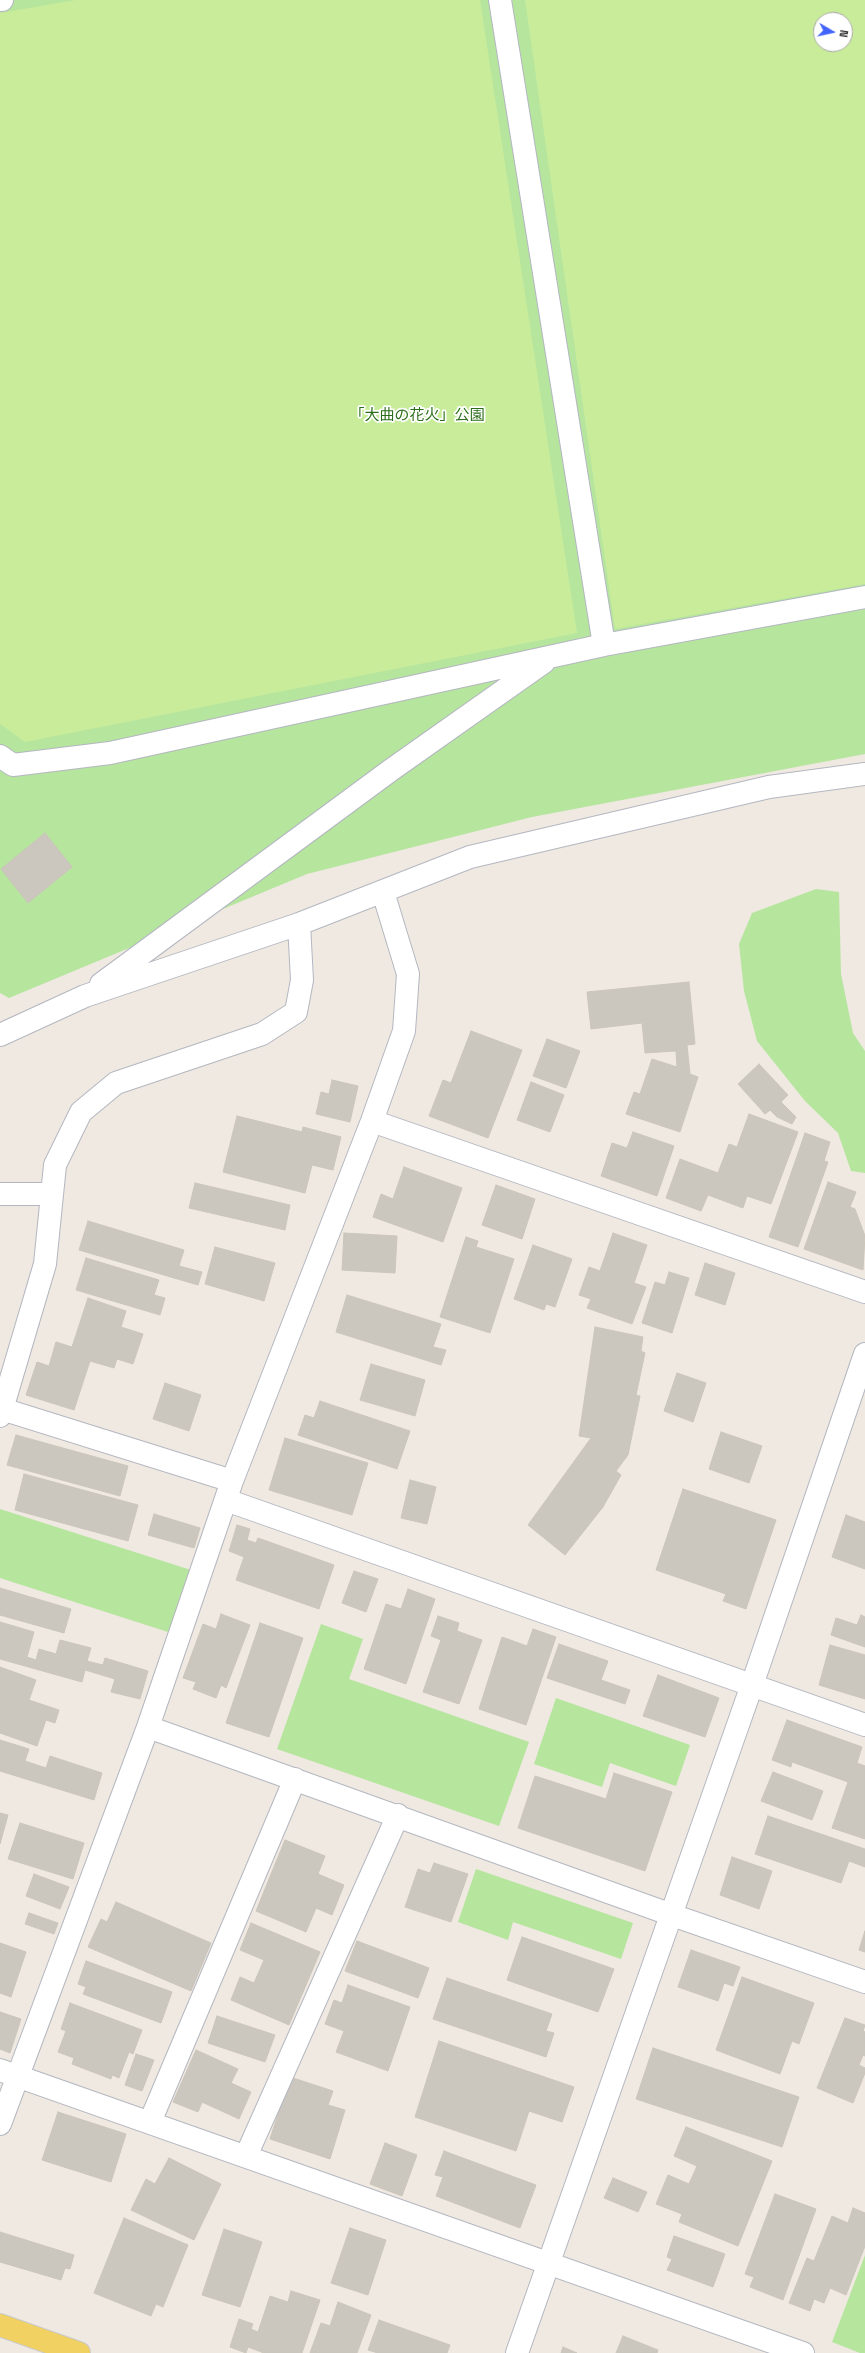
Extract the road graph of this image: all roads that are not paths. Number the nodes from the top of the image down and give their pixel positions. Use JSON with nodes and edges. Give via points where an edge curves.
{"nodes":[{"id":1,"x":500,"y":0,"type":"edge"},
{"id":2,"x":865,"y":597,"type":"edge"},
{"id":3,"x":604,"y":645,"type":"junction"},
{"id":4,"x":554,"y":656,"type":"junction"},
{"id":5,"x":0,"y":756,"type":"edge"},
{"id":6,"x":865,"y":774,"type":"edge"},
{"id":7,"x":383,"y":892,"type":"junction"},
{"id":8,"x":299,"y":924,"type":"junction"},
{"id":9,"x":85,"y":996,"type":"junction"},
{"id":10,"x":0,"y":1035,"type":"edge"},
{"id":11,"x":372,"y":1121,"type":"junction"},
{"id":12,"x":0,"y":1194,"type":"edge"},
{"id":13,"x":51,"y":1194,"type":"junction"},
{"id":14,"x":865,"y":1292,"type":"edge"},
{"id":15,"x":865,"y":1354,"type":"edge"},
{"id":16,"x":1,"y":1413,"type":"edge"},
{"id":17,"x":229,"y":1491,"type":"junction"},
{"id":18,"x":752,"y":1685,"type":"junction"},
{"id":19,"x":865,"y":1725,"type":"edge"},
{"id":20,"x":148,"y":1727,"type":"junction"},
{"id":21,"x":295,"y":1779,"type":"junction"},
{"id":22,"x":398,"y":1816,"type":"junction"},
{"id":23,"x":672,"y":1915,"type":"junction"},
{"id":24,"x":865,"y":1982,"type":"edge"},
{"id":25,"x":8,"y":2072,"type":"edge"},
{"id":26,"x":150,"y":2122,"type":"junction"},
{"id":27,"x":0,"y":2124,"type":"edge"},
{"id":28,"x":246,"y":2156,"type":"junction"},
{"id":29,"x":549,"y":2264,"type":"junction"},
{"id":30,"x":0,"y":2325,"type":"edge"},
{"id":31,"x":79,"y":2353,"type":"edge"},
{"id":32,"x":517,"y":2353,"type":"edge"},
{"id":33,"x":803,"y":2353,"type":"edge"}],
"edges":[{"from":1,"to":3,"type":"street"},
{"from":2,"to":3,"type":"street"},
{"from":3,"to":4,"type":"street"},
{"from":4,"to":5,"type":"street","via":[[110,753],[13,765]]},
{"from":4,"to":9,"type":"street","via":[[391,770]]},
{"from":6,"to":7,"type":"street","via":[[769,787],[470,857]]},
{"from":7,"to":8,"type":"street"},
{"from":7,"to":11,"type":"street","via":[[408,974],[404,1031]]},
{"from":8,"to":9,"type":"street"},
{"from":8,"to":13,"type":"street","via":[[302,980],[296,1012],[262,1034],[116,1083],[80,1112],[55,1165]]},
{"from":9,"to":10,"type":"street"},
{"from":11,"to":14,"type":"street"},
{"from":11,"to":17,"type":"street"},
{"from":12,"to":13,"type":"street"},
{"from":13,"to":16,"type":"street","via":[[45,1264]]},
{"from":15,"to":18,"type":"street"},
{"from":16,"to":17,"type":"street"},
{"from":17,"to":18,"type":"street"},
{"from":17,"to":20,"type":"street"},
{"from":18,"to":19,"type":"street"},
{"from":18,"to":23,"type":"street"},
{"from":20,"to":21,"type":"street"},
{"from":20,"to":25,"type":"street"},
{"from":21,"to":22,"type":"street"},
{"from":21,"to":26,"type":"street"},
{"from":22,"to":23,"type":"street"},
{"from":22,"to":28,"type":"street"},
{"from":23,"to":24,"type":"street"},
{"from":23,"to":29,"type":"street"},
{"from":25,"to":26,"type":"street"},
{"from":25,"to":27,"type":"street"},
{"from":26,"to":28,"type":"street"},
{"from":28,"to":29,"type":"street"},
{"from":29,"to":32,"type":"street"},
{"from":29,"to":33,"type":"street"},
{"from":30,"to":31,"type":"main road"}]}
